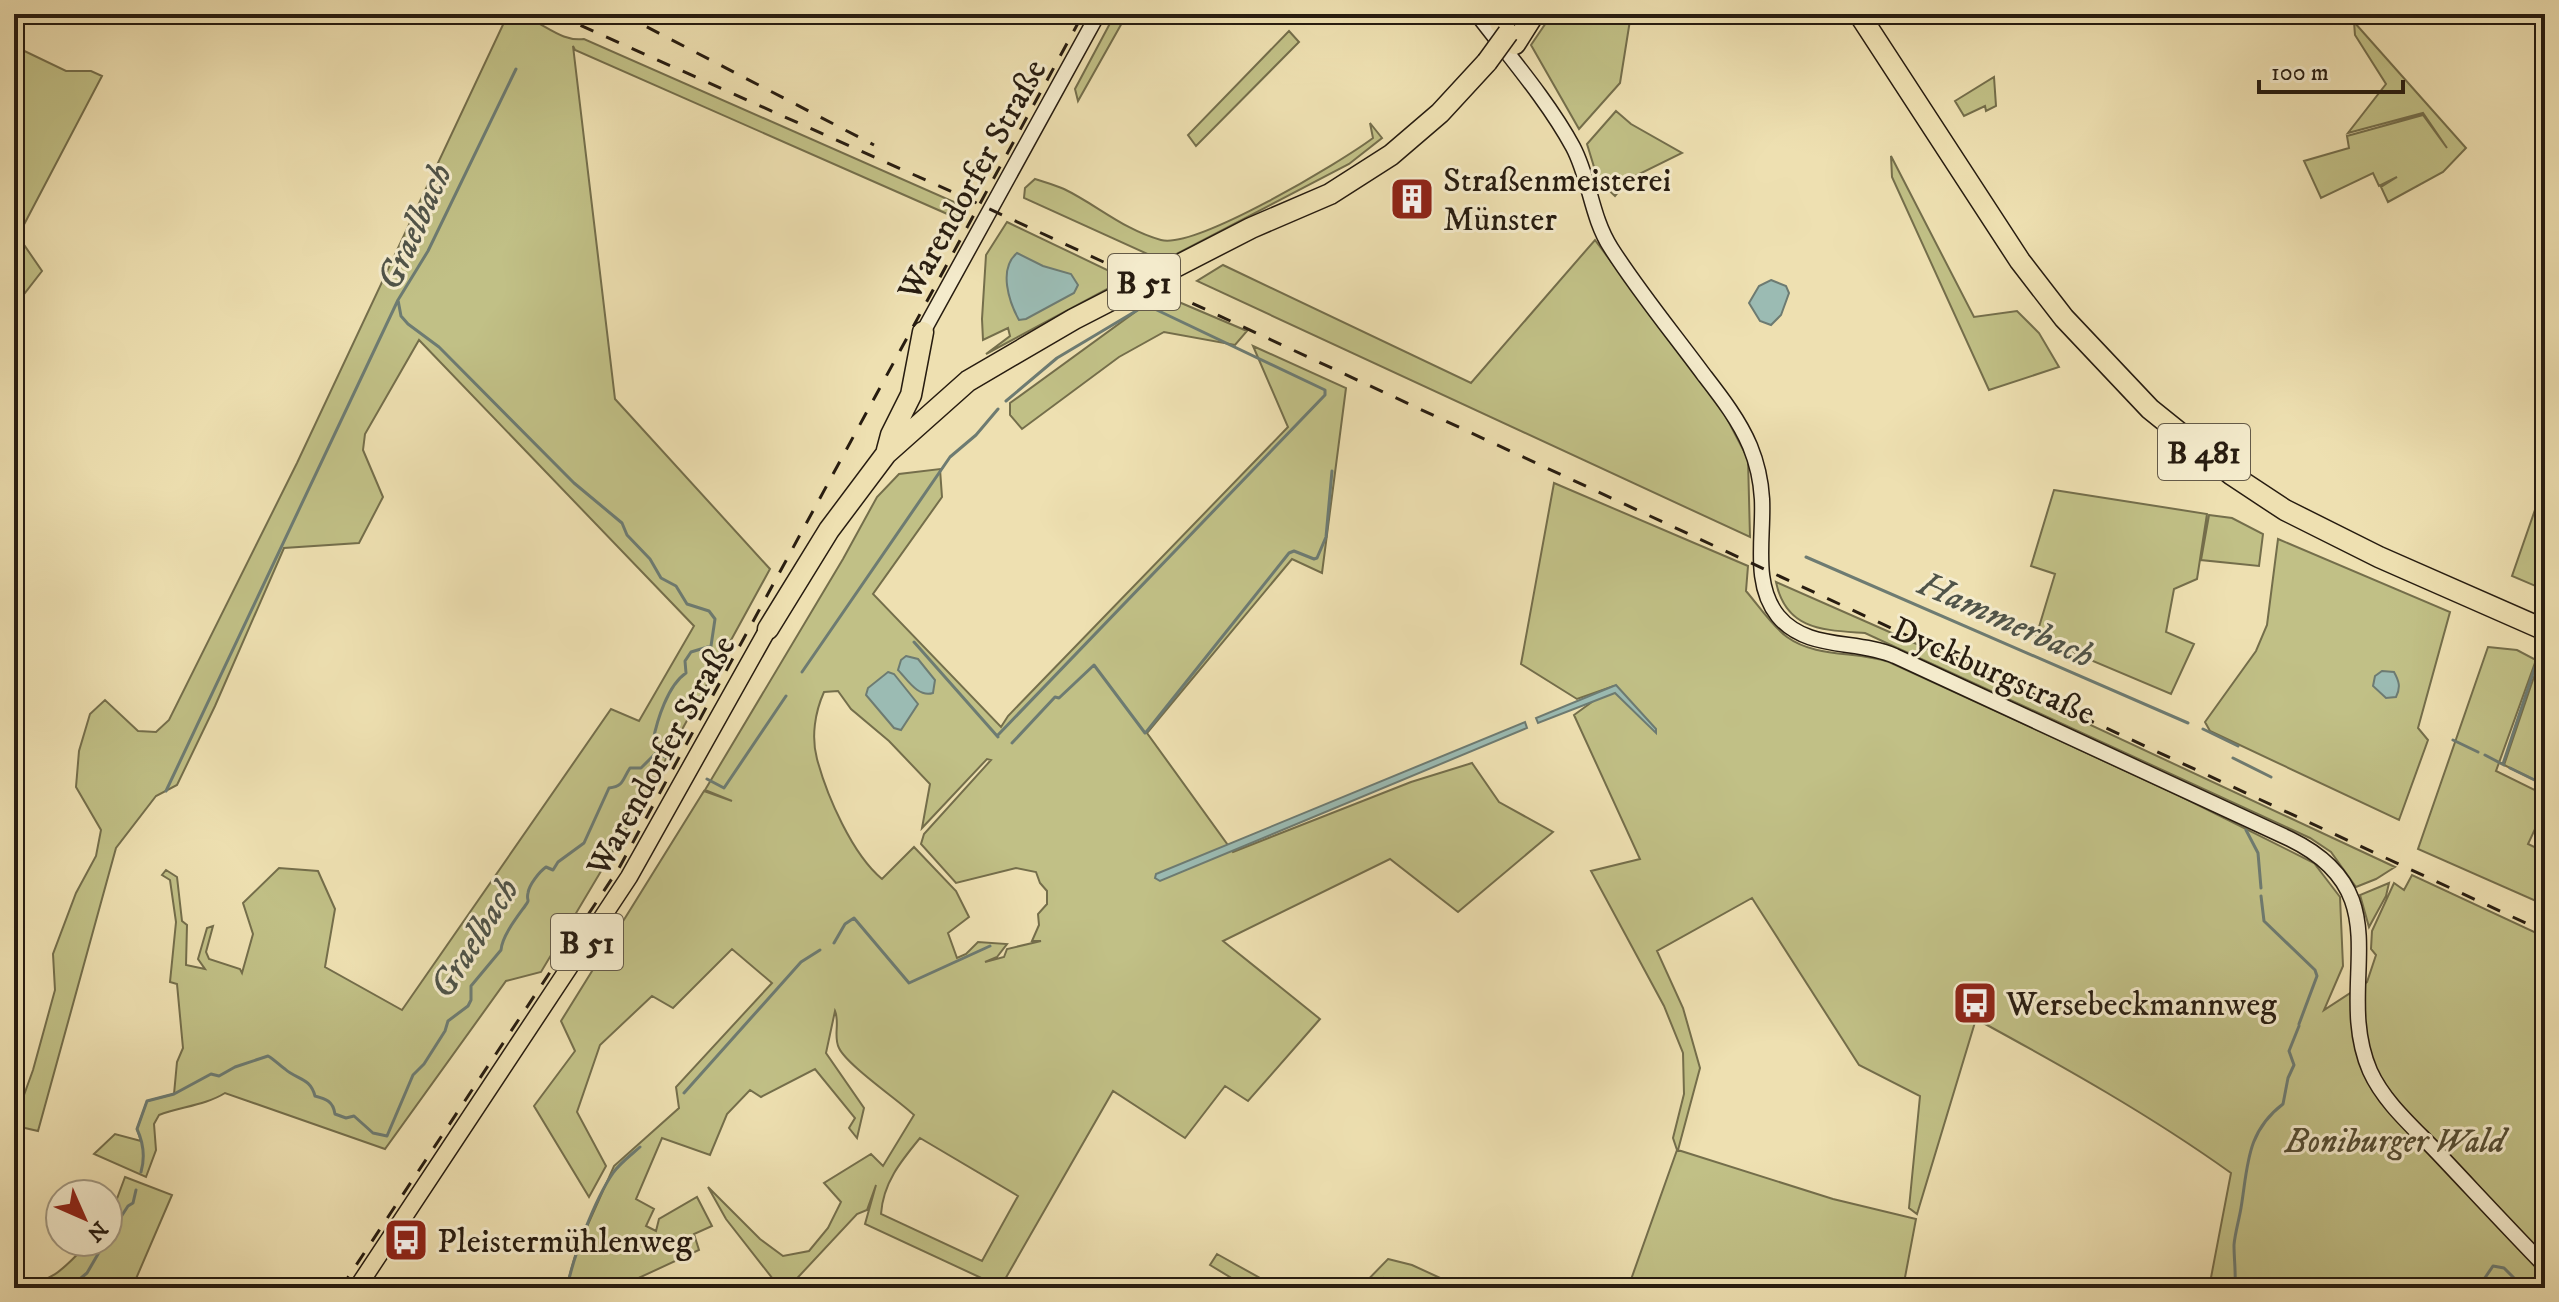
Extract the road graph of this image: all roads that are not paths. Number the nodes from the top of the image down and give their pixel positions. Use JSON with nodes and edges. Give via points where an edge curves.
{"nodes":[{"id":1,"x":1098,"y":14,"type":"edge"},
{"id":2,"x":1477,"y":14,"type":"edge"},
{"id":3,"x":1520,"y":14,"type":"edge"},
{"id":4,"x":1534,"y":14,"type":"edge"},
{"id":5,"x":1859,"y":14,"type":"edge"},
{"id":6,"x":1507,"y":28,"type":"edge"},
{"id":7,"x":1487,"y":61,"type":"junction"},
{"id":8,"x":1251,"y":228,"type":"junction"},
{"id":9,"x":923,"y":332,"type":"joint"},
{"id":10,"x":886,"y":454,"type":"junction"},
{"id":11,"x":768,"y":629,"type":"joint"},
{"id":12,"x":2545,"y":630,"type":"edge"},
{"id":13,"x":2545,"y":1266,"type":"edge"},
{"id":14,"x":357,"y":1288,"type":"edge"}],
"edges":[{"from":1,"to":9,"type":"street","name":"Warendorfer Straße"},
{"from":2,"to":13,"type":"street","name":"Dyckburgstraße","via":[[1573,147],[1611,248],[1743,432],[1760,484],[1763,586],[1780,619],[1813,640],[1870,647],[1904,660],[2319,857],[2342,882],[2357,915],[2357,1019],[2375,1080]]},
{"from":3,"to":6,"type":"highway"},
{"from":4,"to":6,"type":"highway"},
{"from":5,"to":12,"type":"highway","number":"B 481","via":[[2020,261],[2064,318],[2150,409],[2285,510]]},
{"from":6,"to":7,"type":"highway"},
{"from":7,"to":8,"type":"highway","number":"B 51","via":[[1397,135]]},
{"from":7,"to":8,"type":"highway","number":"B 51","via":[[1431,135],[1396,163]]},
{"from":8,"to":10,"type":"highway","number":"B 51","via":[[1050,331],[975,376]]},
{"from":9,"to":10,"type":"highway","via":[[911,395]]},
{"from":10,"to":11,"type":"highway","name":"Warendorfer Straße","number":"B 51","via":[[829,530]]},
{"from":11,"to":14,"type":"main road","name":"Warendorfer Straße","number":"B 51","via":[[629,877]]}]}
